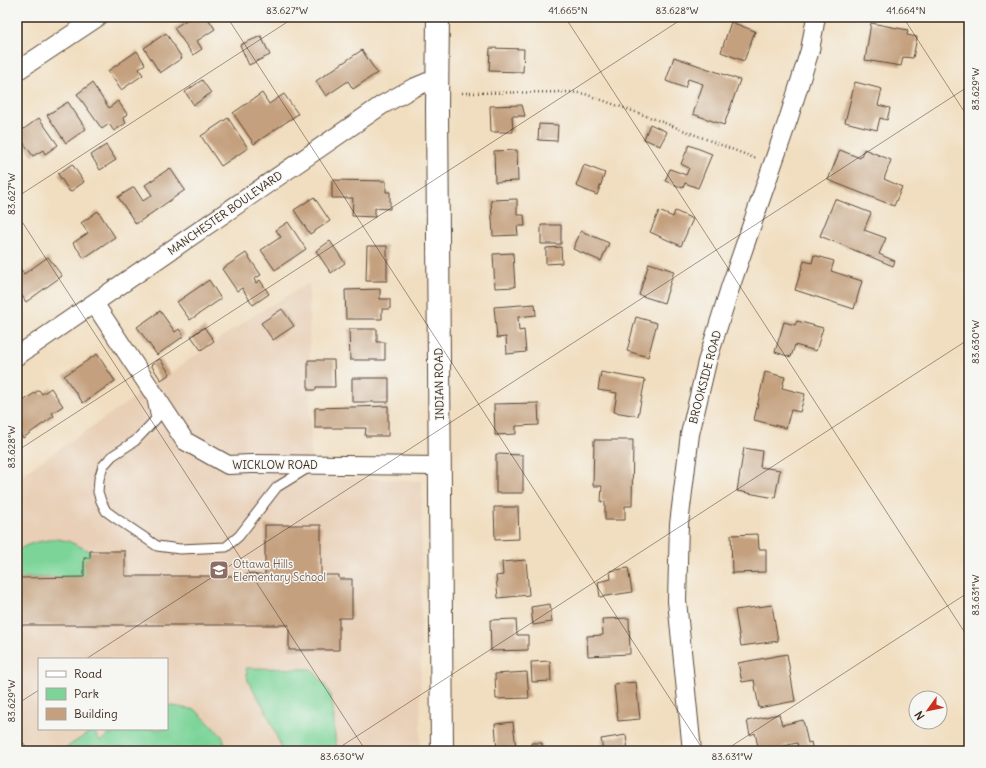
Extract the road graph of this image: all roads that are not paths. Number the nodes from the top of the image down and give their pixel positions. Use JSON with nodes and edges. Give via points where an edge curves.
{"nodes":[{"id":1,"x":98,"y":17,"type":"edge"},
{"id":2,"x":438,"y":17,"type":"edge"},
{"id":3,"x":816,"y":17,"type":"edge"},
{"id":4,"x":17,"y":70,"type":"edge"},
{"id":5,"x":437,"y":78,"type":"junction"},
{"id":6,"x":94,"y":303,"type":"junction"},
{"id":7,"x":17,"y":356,"type":"edge"},
{"id":8,"x":149,"y":386,"type":"junction"},
{"id":9,"x":313,"y":465,"type":"junction"},
{"id":10,"x":440,"y":466,"type":"junction"},
{"id":11,"x":442,"y":751,"type":"edge"},
{"id":12,"x":692,"y":751,"type":"edge"}],
"edges":[{"from":1,"to":4,"type":"street"},
{"from":2,"to":5,"type":"street","name":"INDIAN ROAD"},
{"from":3,"to":12,"type":"street","name":"BROOKSIDE ROAD","via":[[810,50],[789,117],[707,362],[690,434],[679,524],[676,601]]},
{"from":5,"to":6,"type":"street","name":"MANCHESTER BOULEVARD","via":[[382,105]]},
{"from":5,"to":10,"type":"street","name":"INDIAN ROAD"},
{"from":6,"to":7,"type":"street","name":"MANCHESTER BOULEVARD"},
{"from":6,"to":8,"type":"street","name":"WICKLOW ROAD"},
{"from":8,"to":9,"type":"street","name":"WICKLOW ROAD","via":[[186,442],[228,465]]},
{"from":8,"to":9,"type":"lane","via":[[156,419],[135,442],[112,456],[104,466],[98,492],[106,511],[157,546],[180,549],[226,547],[239,536],[277,488]]},
{"from":9,"to":10,"type":"street","name":"WICKLOW ROAD"},
{"from":10,"to":11,"type":"street","name":"INDIAN ROAD"}]}
